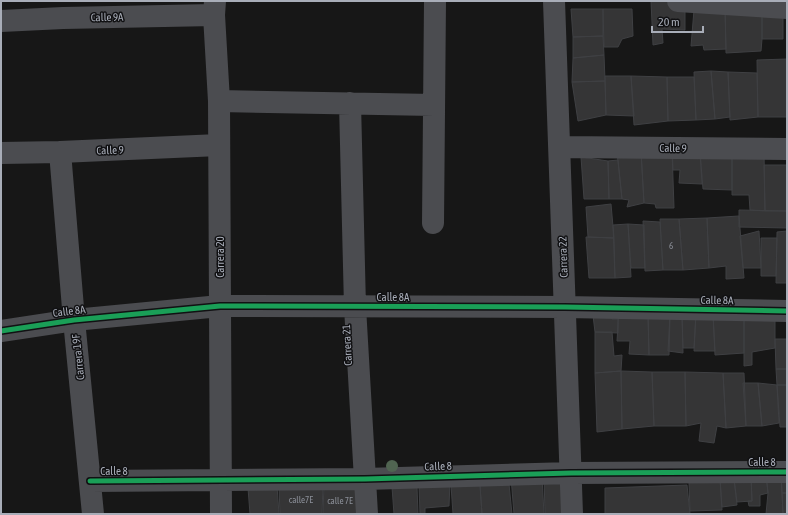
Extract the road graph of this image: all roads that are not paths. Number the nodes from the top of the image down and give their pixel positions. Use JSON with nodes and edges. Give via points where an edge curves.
{"nodes":[{"id":1,"x":435,"y":1,"type":"edge"},
{"id":2,"x":554,"y":1,"type":"edge"},
{"id":3,"x":678,"y":1,"type":"edge"},
{"id":4,"x":214,"y":8,"type":"edge"},
{"id":5,"x":787,"y":8,"type":"edge"},
{"id":6,"x":64,"y":9,"type":"edge"},
{"id":7,"x":1,"y":21,"type":"edge"},
{"id":8,"x":219,"y":101,"type":"junction"},
{"id":9,"x":350,"y":103,"type":"junction"},
{"id":10,"x":434,"y":106,"type":"junction"},
{"id":11,"x":219,"y":145,"type":"junction"},
{"id":12,"x":560,"y":147,"type":"junction"},
{"id":13,"x":787,"y":149,"type":"edge"},
{"id":14,"x":60,"y":152,"type":"junction"},
{"id":15,"x":1,"y":153,"type":"edge"},
{"id":16,"x":433,"y":223,"type":"dead end"},
{"id":17,"x":220,"y":306,"type":"junction"},
{"id":18,"x":355,"y":307,"type":"junction"},
{"id":19,"x":565,"y":307,"type":"junction"},
{"id":20,"x":787,"y":311,"type":"edge"},
{"id":21,"x":74,"y":320,"type":"junction"},
{"id":22,"x":1,"y":331,"type":"edge"},
{"id":23,"x":787,"y":472,"type":"edge"},
{"id":24,"x":571,"y":473,"type":"junction"},
{"id":25,"x":364,"y":478,"type":"junction"},
{"id":26,"x":221,"y":480,"type":"junction"},
{"id":27,"x":90,"y":481,"type":"junction"},
{"id":28,"x":93,"y":514,"type":"edge"},
{"id":29,"x":221,"y":514,"type":"edge"},
{"id":30,"x":367,"y":514,"type":"edge"},
{"id":31,"x":572,"y":514,"type":"edge"}],
"edges":[{"from":1,"to":10,"type":"street"},
{"from":2,"to":12,"type":"street","name":"Carrera 22"},
{"from":3,"to":5,"type":"street"},
{"from":4,"to":6,"type":"street","name":"Calle 9A"},
{"from":4,"to":8,"type":"street","name":"Carrera 20"},
{"from":6,"to":7,"type":"street","name":"Calle 9A"},
{"from":8,"to":9,"type":"street"},
{"from":8,"to":11,"type":"street","name":"Carrera 20"},
{"from":9,"to":10,"type":"street"},
{"from":9,"to":18,"type":"street","name":"Carrera 21"},
{"from":10,"to":16,"type":"street"},
{"from":11,"to":14,"type":"street","name":"Calle 9"},
{"from":11,"to":17,"type":"street","name":"Carrera 20"},
{"from":12,"to":13,"type":"street","name":"Calle 9"},
{"from":12,"to":19,"type":"street","name":"Carrera 22"},
{"from":14,"to":15,"type":"street","name":"Calle 9"},
{"from":14,"to":21,"type":"street","name":"Carrera 19F"},
{"from":17,"to":18,"type":"street","name":"Calle 8A"},
{"from":17,"to":21,"type":"street","name":"Calle 8A"},
{"from":17,"to":26,"type":"street","name":"Carrera 20"},
{"from":18,"to":19,"type":"street","name":"Calle 8A"},
{"from":18,"to":25,"type":"street","name":"Carrera 21"},
{"from":19,"to":20,"type":"street","name":"Calle 8A"},
{"from":19,"to":24,"type":"street","name":"Carrera 22"},
{"from":21,"to":22,"type":"street","name":"Calle 8A"},
{"from":21,"to":27,"type":"street","name":"Carrera 19F"},
{"from":23,"to":24,"type":"street","name":"Calle 8"},
{"from":24,"to":25,"type":"street","name":"Calle 8"},
{"from":24,"to":31,"type":"street","name":"Carrera 22"},
{"from":25,"to":26,"type":"street","name":"Calle 8"},
{"from":25,"to":30,"type":"street","name":"Carrera 21"},
{"from":26,"to":27,"type":"street","name":"Calle 8"},
{"from":26,"to":29,"type":"street","name":"Carrera 20"},
{"from":27,"to":28,"type":"street","name":"Carrera 19F"}]}
